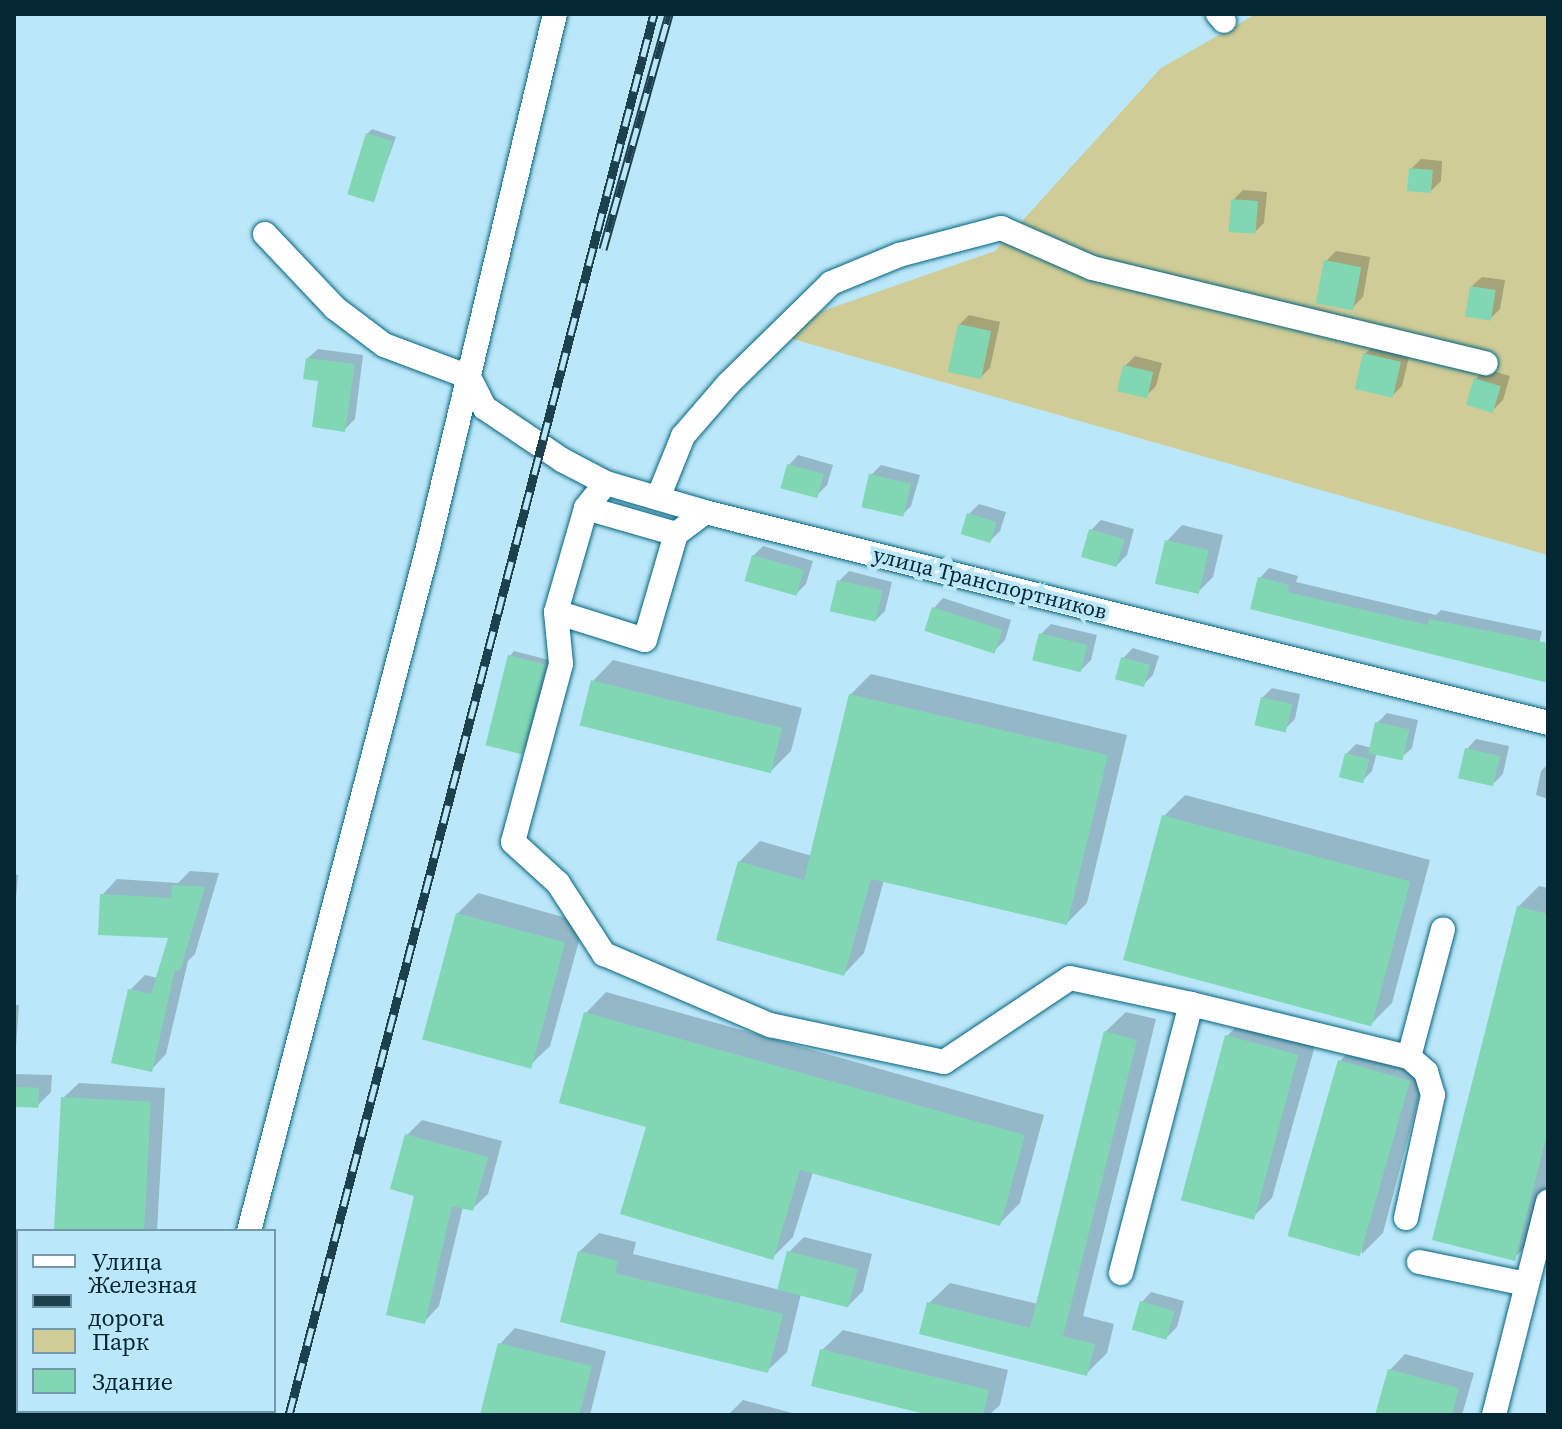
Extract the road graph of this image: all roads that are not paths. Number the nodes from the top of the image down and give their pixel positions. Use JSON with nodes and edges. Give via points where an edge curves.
{"nodes":[{"id":1,"x":555,"y":14,"type":"edge"},
{"id":2,"x":265,"y":234,"type":"dead end"},
{"id":3,"x":1486,"y":363,"type":"dead end"},
{"id":4,"x":469,"y":377,"type":"junction"},
{"id":5,"x":606,"y":483,"type":"junction"},
{"id":6,"x":658,"y":498,"type":"junction"},
{"id":7,"x":586,"y":508,"type":"junction"},
{"id":8,"x":705,"y":512,"type":"junction"},
{"id":9,"x":676,"y":534,"type":"junction"},
{"id":10,"x":556,"y":612,"type":"junction"},
{"id":11,"x":1548,"y":723,"type":"edge"},
{"id":12,"x":1443,"y":929,"type":"dead end"},
{"id":13,"x":1191,"y":1004,"type":"junction"},
{"id":14,"x":1409,"y":1057,"type":"junction"},
{"id":15,"x":1548,"y":1202,"type":"edge"},
{"id":16,"x":1406,"y":1218,"type":"dead end"},
{"id":17,"x":250,"y":1229,"type":"edge"},
{"id":18,"x":1419,"y":1262,"type":"dead end"},
{"id":19,"x":1121,"y":1273,"type":"dead end"},
{"id":20,"x":1526,"y":1284,"type":"junction"},
{"id":21,"x":1494,"y":1415,"type":"edge"}],
"edges":[{"from":1,"to":4,"type":"street"},
{"from":2,"to":4,"type":"street","via":[[335,308],[384,345]]},
{"from":3,"to":6,"type":"street","via":[[1092,268],[1001,228],[899,255],[831,283],[683,436]]},
{"from":4,"to":5,"type":"street","name":"улица Транспортников","via":[[485,408]]},
{"from":4,"to":17,"type":"street"},
{"from":5,"to":6,"type":"street","name":"улица Транспортников"},
{"from":5,"to":7,"type":"street"},
{"from":6,"to":8,"type":"street","name":"улица Транспортников"},
{"from":7,"to":9,"type":"street"},
{"from":7,"to":10,"type":"street"},
{"from":8,"to":9,"type":"street"},
{"from":8,"to":11,"type":"street","name":"улица Транспортников"},
{"from":9,"to":10,"type":"street","via":[[645,640]]},
{"from":10,"to":13,"type":"street","via":[[561,664],[513,842],[558,883],[604,954],[770,1025],[944,1062],[1070,978]]},
{"from":12,"to":14,"type":"street"},
{"from":13,"to":14,"type":"street"},
{"from":13,"to":19,"type":"street"},
{"from":14,"to":16,"type":"street","via":[[1426,1072],[1433,1095]]},
{"from":15,"to":20,"type":"street"},
{"from":18,"to":20,"type":"street"},
{"from":20,"to":21,"type":"street"}]}
